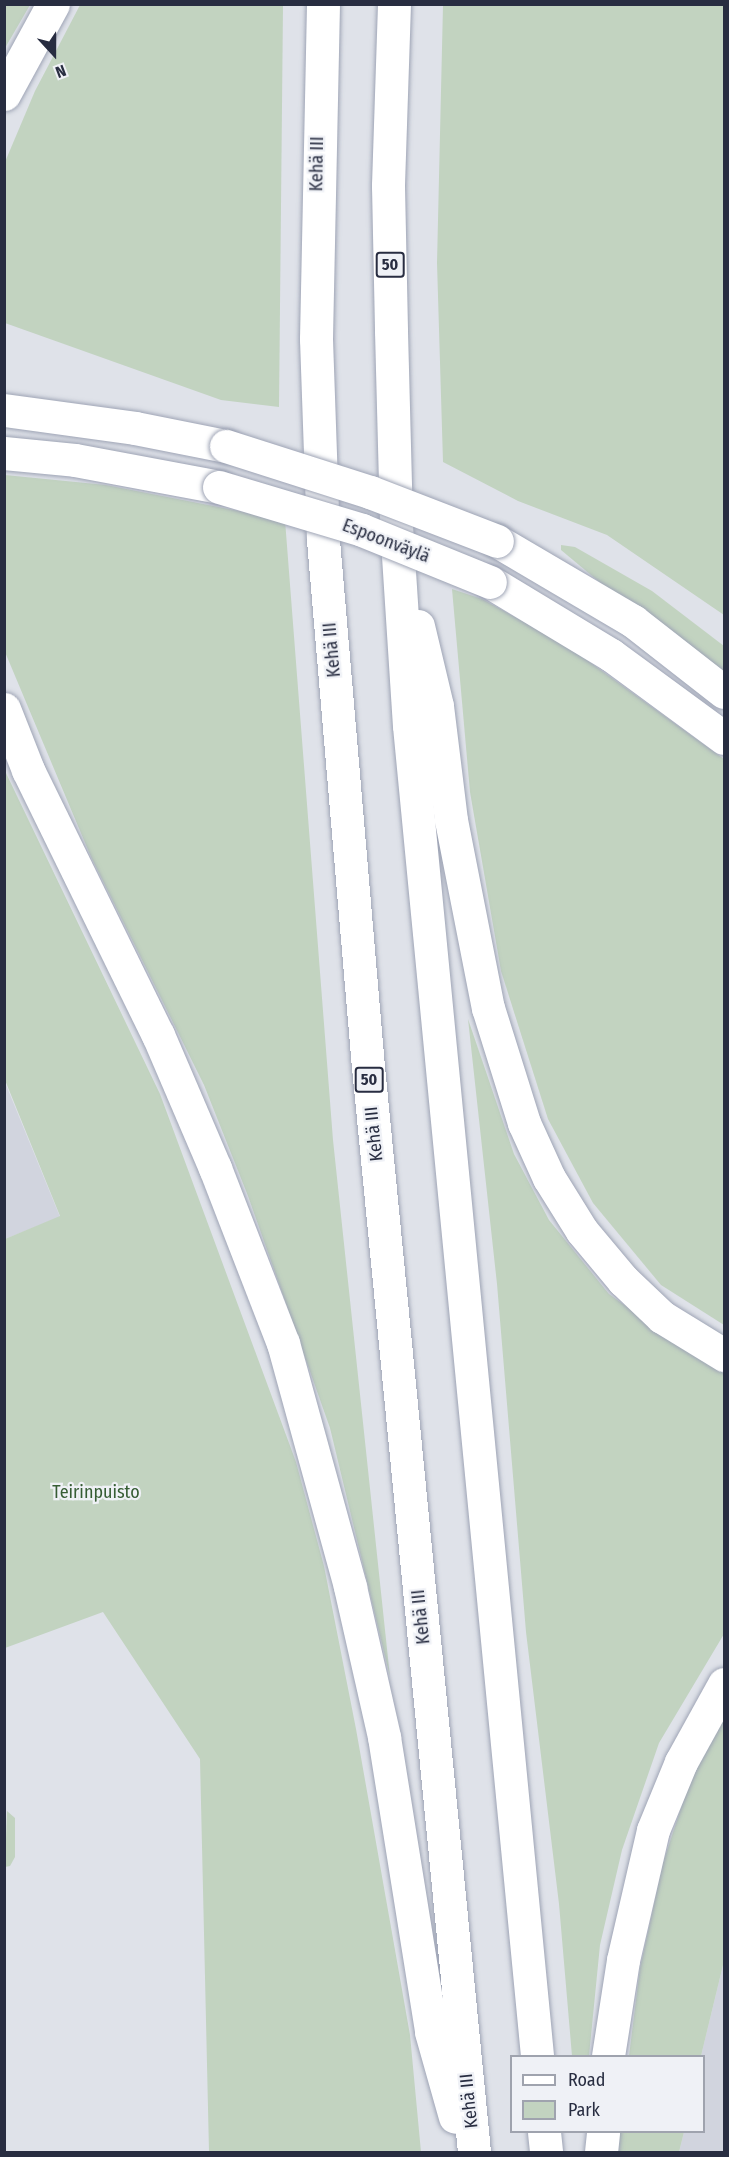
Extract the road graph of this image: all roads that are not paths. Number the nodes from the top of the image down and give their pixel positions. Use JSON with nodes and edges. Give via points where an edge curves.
{"nodes":[{"id":1,"x":53,"y":4,"type":"edge"},
{"id":2,"x":323,"y":4,"type":"edge"},
{"id":3,"x":394,"y":4,"type":"edge"},
{"id":4,"x":4,"y":93,"type":"edge"},
{"id":5,"x":4,"y":410,"type":"edge"},
{"id":6,"x":4,"y":453,"type":"edge"},
{"id":7,"x":396,"y":525,"type":"junction"},
{"id":8,"x":724,"y":692,"type":"edge"},
{"id":9,"x":4,"y":709,"type":"edge"},
{"id":10,"x":724,"y":738,"type":"edge"},
{"id":11,"x":724,"y":1355,"type":"edge"},
{"id":12,"x":724,"y":1684,"type":"edge"},
{"id":13,"x":537,"y":2055,"type":"edge"},
{"id":14,"x":608,"y":2055,"type":"edge"},
{"id":15,"x":544,"y":2133,"type":"edge"},
{"id":16,"x":603,"y":2133,"type":"edge"},
{"id":17,"x":466,"y":2152,"type":"edge"},
{"id":18,"x":474,"y":2152,"type":"edge"},
{"id":19,"x":546,"y":2152,"type":"edge"},
{"id":20,"x":601,"y":2152,"type":"edge"}],
"edges":[{"from":1,"to":4,"type":"main road"},
{"from":2,"to":18,"type":"main road","name":"Kehä III","number":"50","via":[[316,339],[323,540],[369,1078]]},
{"from":3,"to":7,"type":"main road","number":"50","via":[[388,186]]},
{"from":5,"to":8,"type":"main road","bridge":true,"via":[[135,428],[226,446],[370,492],[497,541],[633,621]]},
{"from":6,"to":10,"type":"main road","name":"Espoonväylä","bridge":true,"via":[[75,460],[219,487],[362,530],[490,582],[611,655]]},
{"from":7,"to":11,"type":"main road","via":[[437,706],[452,820],[488,1008],[524,1123],[549,1178],[582,1231],[623,1280],[663,1317]]},
{"from":7,"to":13,"type":"main road","number":"50","via":[[435,1018]]},
{"from":9,"to":17,"type":"main road","via":[[28,770],[158,1035],[283,1343],[350,1587],[374,1691],[431,2032]]},
{"from":12,"to":14,"type":"main road","via":[[681,1762],[653,1830],[623,1960]]},
{"from":15,"to":19,"type":"main road"},
{"from":16,"to":20,"type":"main road"}]}
